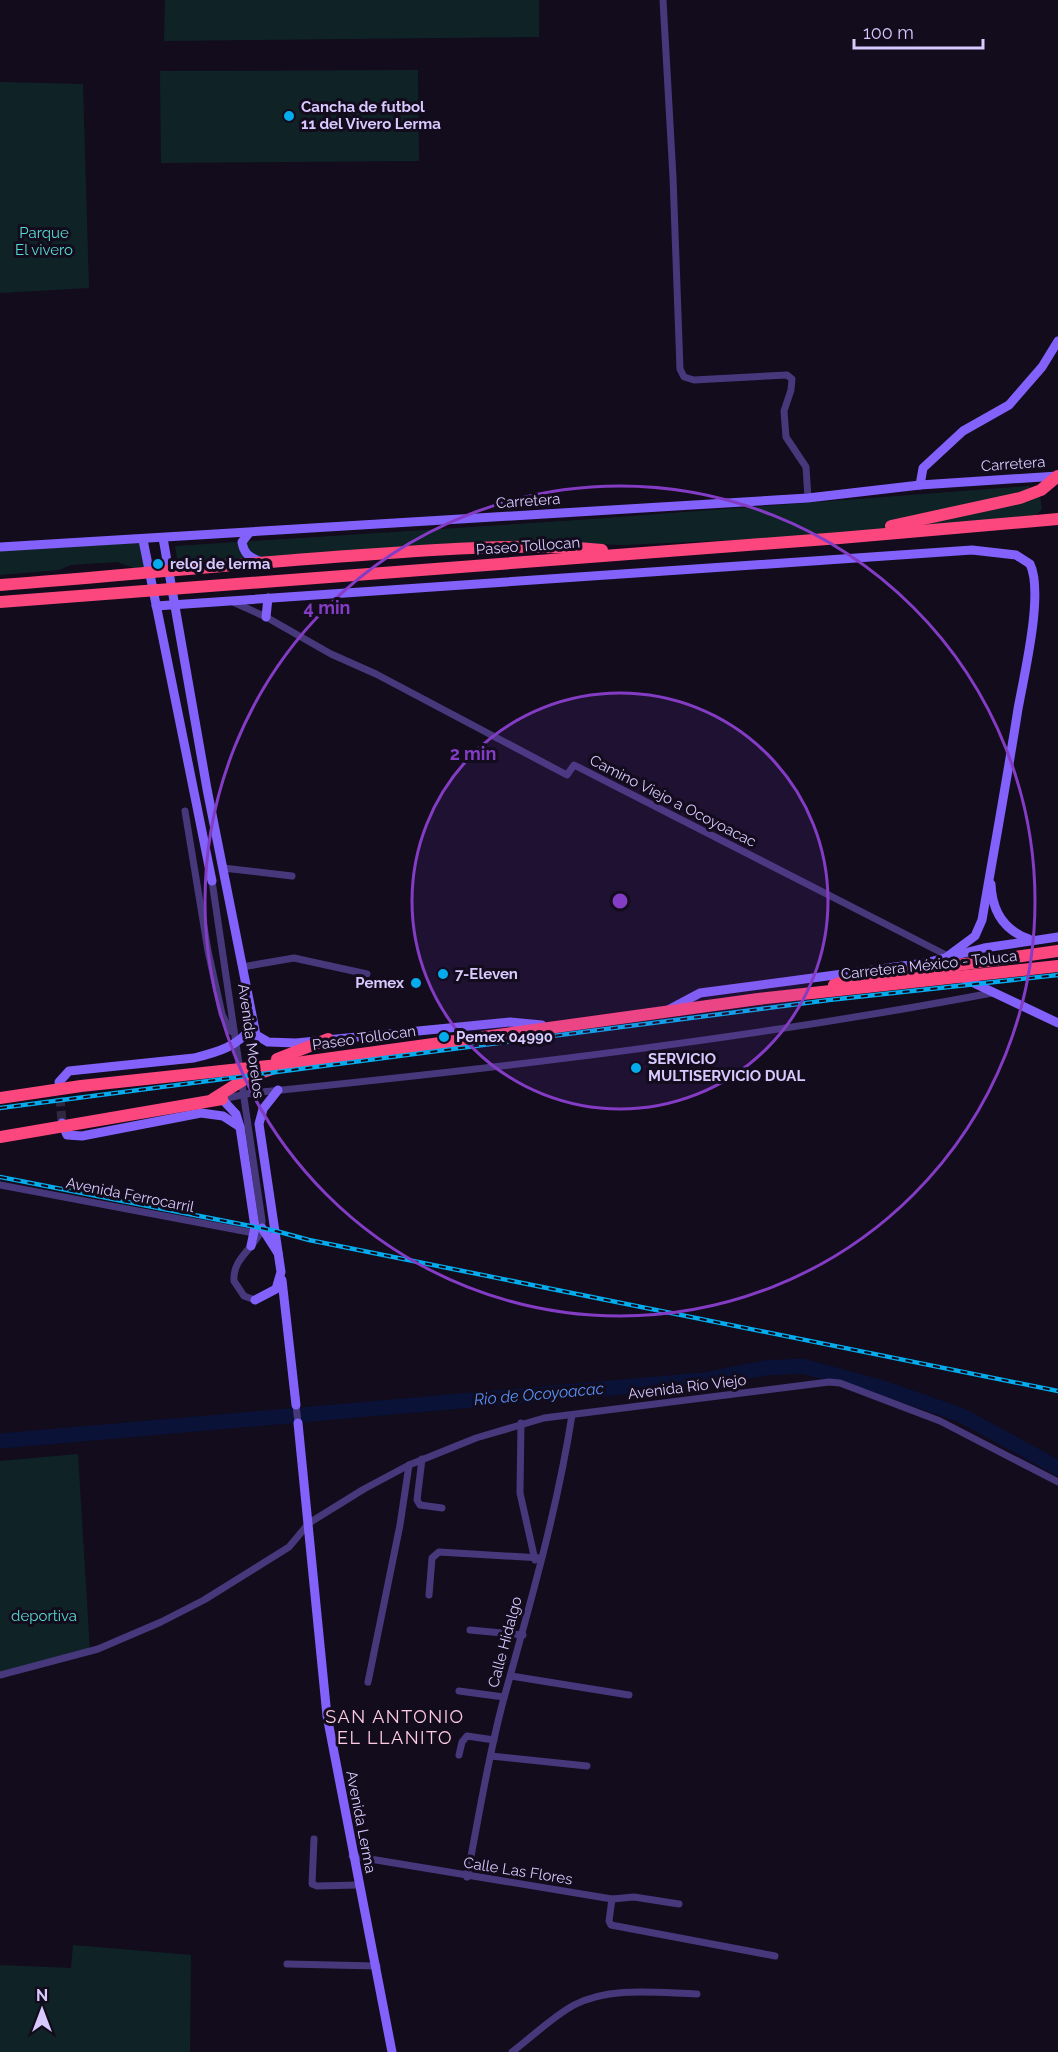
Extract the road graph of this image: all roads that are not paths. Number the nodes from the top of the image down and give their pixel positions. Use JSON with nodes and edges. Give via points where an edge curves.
{"nodes":[{"id":1,"x":663,"y":0,"type":"edge"},
{"id":2,"x":1058,"y":341,"type":"edge"},
{"id":3,"x":1058,"y":476,"type":"edge"},
{"id":4,"x":920,"y":485,"type":"junction"},
{"id":5,"x":808,"y":498,"type":"junction"},
{"id":6,"x":1058,"y":519,"type":"edge"},
{"id":7,"x":249,"y":533,"type":"junction"},
{"id":8,"x":163,"y":538,"type":"junction"},
{"id":9,"x":840,"y":538,"type":"junction"},
{"id":10,"x":142,"y":540,"type":"junction"},
{"id":11,"x":0,"y":548,"type":"edge"},
{"id":12,"x":633,"y":553,"type":"junction"},
{"id":13,"x":261,"y":562,"type":"junction"},
{"id":14,"x":169,"y":572,"type":"junction"},
{"id":15,"x":151,"y":574,"type":"junction"},
{"id":16,"x":0,"y":585,"type":"edge"},
{"id":17,"x":268,"y":598,"type":"junction"},
{"id":18,"x":231,"y":601,"type":"junction"},
{"id":19,"x":0,"y":602,"type":"edge"},
{"id":20,"x":174,"y":605,"type":"junction"},
{"id":21,"x":156,"y":606,"type":"junction"},
{"id":22,"x":266,"y":617,"type":"junction"},
{"id":23,"x":178,"y":624,"type":"junction"},
{"id":24,"x":161,"y":627,"type":"junction"},
{"id":25,"x":184,"y":811,"type":"dead end"},
{"id":26,"x":217,"y":839,"type":"junction"},
{"id":27,"x":223,"y":868,"type":"junction"},
{"id":28,"x":991,"y":871,"type":"junction"},
{"id":29,"x":211,"y":876,"type":"junction"},
{"id":30,"x":292,"y":876,"type":"dead end"},
{"id":31,"x":1058,"y":937,"type":"edge"},
{"id":32,"x":1031,"y":940,"type":"junction"},
{"id":33,"x":1058,"y":951,"type":"edge"},
{"id":34,"x":948,"y":956,"type":"junction"},
{"id":35,"x":1058,"y":966,"type":"edge"},
{"id":36,"x":242,"y":967,"type":"junction"},
{"id":37,"x":367,"y":974,"type":"dead end"},
{"id":38,"x":961,"y":977,"type":"junction"},
{"id":39,"x":992,"y":993,"type":"junction"},
{"id":40,"x":804,"y":994,"type":"junction"},
{"id":41,"x":663,"y":1013,"type":"junction"},
{"id":42,"x":1058,"y":1023,"type":"edge"},
{"id":43,"x":553,"y":1027,"type":"junction"},
{"id":44,"x":250,"y":1029,"type":"junction"},
{"id":45,"x":328,"y":1039,"type":"junction"},
{"id":46,"x":296,"y":1063,"type":"junction"},
{"id":47,"x":261,"y":1065,"type":"junction"},
{"id":48,"x":58,"y":1082,"type":"dead end"},
{"id":49,"x":278,"y":1090,"type":"junction"},
{"id":50,"x":0,"y":1098,"type":"edge"},
{"id":51,"x":222,"y":1099,"type":"junction"},
{"id":52,"x":204,"y":1103,"type":"junction"},
{"id":53,"x":62,"y":1123,"type":"dead end"},
{"id":54,"x":240,"y":1127,"type":"junction"},
{"id":55,"x":0,"y":1137,"type":"edge"},
{"id":56,"x":0,"y":1185,"type":"edge"},
{"id":57,"x":259,"y":1227,"type":"junction"},
{"id":58,"x":251,"y":1246,"type":"joint"},
{"id":59,"x":279,"y":1255,"type":"junction"},
{"id":60,"x":281,"y":1272,"type":"junction"},
{"id":61,"x":255,"y":1300,"type":"junction"},
{"id":62,"x":285,"y":1312,"type":"junction"},
{"id":63,"x":296,"y":1405,"type":"joint"},
{"id":64,"x":572,"y":1414,"type":"junction"},
{"id":65,"x":298,"y":1423,"type":"joint"},
{"id":66,"x":521,"y":1423,"type":"junction"},
{"id":67,"x":422,"y":1459,"type":"junction"},
{"id":68,"x":409,"y":1464,"type":"junction"},
{"id":69,"x":1058,"y":1482,"type":"edge"},
{"id":70,"x":442,"y":1508,"type":"dead end"},
{"id":71,"x":309,"y":1523,"type":"junction"},
{"id":72,"x":537,"y":1558,"type":"junction"},
{"id":73,"x":429,"y":1595,"type":"dead end"},
{"id":74,"x":470,"y":1630,"type":"dead end"},
{"id":75,"x":523,"y":1635,"type":"junction"},
{"id":76,"x":0,"y":1675,"type":"edge"},
{"id":77,"x":511,"y":1676,"type":"junction"},
{"id":78,"x":368,"y":1682,"type":"dead end"},
{"id":79,"x":459,"y":1691,"type":"dead end"},
{"id":80,"x":629,"y":1695,"type":"dead end"},
{"id":81,"x":504,"y":1697,"type":"junction"},
{"id":82,"x":494,"y":1740,"type":"junction"},
{"id":83,"x":459,"y":1755,"type":"dead end"},
{"id":84,"x":491,"y":1756,"type":"junction"},
{"id":85,"x":587,"y":1766,"type":"dead end"},
{"id":86,"x":314,"y":1839,"type":"dead end"},
{"id":87,"x":352,"y":1856,"type":"junction"},
{"id":88,"x":467,"y":1876,"type":"junction"},
{"id":89,"x":358,"y":1885,"type":"junction"},
{"id":90,"x":612,"y":1899,"type":"junction"},
{"id":91,"x":679,"y":1904,"type":"dead end"},
{"id":92,"x":775,"y":1956,"type":"dead end"},
{"id":93,"x":287,"y":1964,"type":"dead end"},
{"id":94,"x":377,"y":1966,"type":"junction"},
{"id":95,"x":697,"y":1995,"type":"dead end"},
{"id":96,"x":392,"y":2052,"type":"edge"},
{"id":97,"x":512,"y":2052,"type":"edge"}],
"edges":[{"from":1,"to":5,"type":"street","via":[[680,369],[684,377],[694,380],[787,375],[792,379],[784,411],[786,437],[806,467]]},
{"from":2,"to":4,"type":"main road","via":[[1042,367],[1009,405],[963,431],[923,468]]},
{"from":3,"to":4,"type":"main road","name":"Carretera"},
{"from":3,"to":9,"type":"highway","via":[[1041,490],[1020,498]]},
{"from":4,"to":5,"type":"main road","name":"Carretera"},
{"from":5,"to":7,"type":"main road","name":"Carretera"},
{"from":6,"to":9,"type":"highway","name":"Paseo Tollocan"},
{"from":7,"to":8,"type":"main road","name":"Carretera"},
{"from":7,"to":13,"type":"main road","via":[[242,542],[243,550]]},
{"from":8,"to":10,"type":"main road","name":"Carretera"},
{"from":8,"to":14,"type":"main road","name":"Avenida Morelos"},
{"from":9,"to":12,"type":"highway","name":"Paseo Tollocan"},
{"from":10,"to":11,"type":"main road","name":"Carretera"},
{"from":10,"to":15,"type":"main road","name":"Avenida Morelos"},
{"from":12,"to":13,"type":"highway","via":[[554,546],[467,547]]},
{"from":12,"to":19,"type":"highway","name":"Paseo Tollocan"},
{"from":13,"to":14,"type":"highway"},
{"from":14,"to":15,"type":"highway"},
{"from":14,"to":20,"type":"main road","name":"Avenida Morelos"},
{"from":15,"to":16,"type":"highway"},
{"from":15,"to":21,"type":"main road","name":"Avenida Morelos"},
{"from":17,"to":18,"type":"main road"},
{"from":17,"to":22,"type":"main road"},
{"from":17,"to":28,"type":"main road","via":[[972,550],[1016,555],[1025,559],[1033,571],[1033,621]]},
{"from":18,"to":20,"type":"main road"},
{"from":18,"to":22,"type":"street","name":"Camino Viejo a Ocoyoacac"},
{"from":20,"to":21,"type":"main road"},
{"from":20,"to":23,"type":"main road","name":"Avenida Morelos"},
{"from":21,"to":24,"type":"main road","name":"Avenida Morelos"},
{"from":22,"to":34,"type":"street","name":"Camino Viejo a Ocoyoacac","via":[[567,775],[573,765]]},
{"from":23,"to":24,"type":"main road"},
{"from":23,"to":26,"type":"main road","name":"Avenida Morelos"},
{"from":24,"to":29,"type":"main road","name":"Avenida Morelos"},
{"from":25,"to":44,"type":"street","via":[[222,1014],[230,1031],[240,1035]]},
{"from":26,"to":27,"type":"main road","name":"Avenida Morelos"},
{"from":26,"to":29,"type":"main road"},
{"from":27,"to":30,"type":"street"},
{"from":27,"to":36,"type":"main road","name":"Avenida Morelos"},
{"from":28,"to":32,"type":"main road","via":[[992,893],[1001,921],[1014,934]]},
{"from":28,"to":34,"type":"main road","via":[[975,936]]},
{"from":29,"to":57,"type":"street","name":"Avenida Morelos"},
{"from":31,"to":32,"type":"main road"},
{"from":32,"to":34,"type":"main road"},
{"from":33,"to":40,"type":"highway","via":[[850,980]]},
{"from":34,"to":41,"type":"main road","via":[[925,963],[700,993]]},
{"from":35,"to":38,"type":"highway","name":"Carretera México - Toluca"},
{"from":36,"to":37,"type":"street","via":[[294,958]]},
{"from":36,"to":44,"type":"main road","name":"Avenida Morelos"},
{"from":38,"to":39,"type":"main road"},
{"from":38,"to":40,"type":"highway","name":"Carretera México - Toluca"},
{"from":39,"to":42,"type":"main road"},
{"from":39,"to":49,"type":"street","via":[[677,1044]]},
{"from":40,"to":41,"type":"highway","name":"Paseo Tollocan"},
{"from":41,"to":43,"type":"highway","name":"Paseo Tollocan"},
{"from":43,"to":45,"type":"main road","name":"Avenida Morelos","via":[[510,1022]]},
{"from":43,"to":46,"type":"highway","name":"Paseo Tollocan"},
{"from":44,"to":45,"type":"main road","name":"Avenida Morelos","via":[[268,1042]]},
{"from":44,"to":48,"type":"main road","via":[[231,1047],[213,1053],[69,1071]]},
{"from":45,"to":47,"type":"highway"},
{"from":46,"to":47,"type":"highway","name":"Paseo Tollocan"},
{"from":46,"to":52,"type":"highway","via":[[248,1077]]},
{"from":47,"to":50,"type":"highway","name":"Paseo Tollocan"},
{"from":49,"to":51,"type":"street"},
{"from":49,"to":59,"type":"main road","name":"Avenida Morelos","via":[[263,1109],[259,1124]]},
{"from":51,"to":52,"type":"highway"},
{"from":51,"to":54,"type":"main road","via":[[236,1114]]},
{"from":52,"to":55,"type":"highway"},
{"from":53,"to":54,"type":"main road","via":[[67,1135],[82,1136],[201,1113],[223,1116]]},
{"from":54,"to":57,"type":"main road"},
{"from":56,"to":57,"type":"street","name":"Avenida Ferrocarril"},
{"from":57,"to":58,"type":"main road"},
{"from":57,"to":59,"type":"main road"},
{"from":58,"to":61,"type":"street","via":[[236,1262],[234,1281],[244,1296]]},
{"from":59,"to":60,"type":"main road","name":"Avenida Morelos"},
{"from":60,"to":61,"type":"main road","via":[[276,1289]]},
{"from":60,"to":62,"type":"main road","name":"Avenida Morelos"},
{"from":61,"to":62,"type":"main road","via":[[273,1302]]},
{"from":62,"to":63,"type":"main road"},
{"from":63,"to":65,"type":"street"},
{"from":64,"to":66,"type":"street","name":"Avenida Río Viejo"},
{"from":64,"to":69,"type":"street","name":"Avenida Río Viejo","via":[[804,1384],[840,1383],[940,1420]]},
{"from":64,"to":72,"type":"street","via":[[557,1500]]},
{"from":65,"to":71,"type":"main road"},
{"from":66,"to":67,"type":"street","name":"Avenida Río Viejo"},
{"from":66,"to":72,"type":"street","via":[[520,1493]]},
{"from":67,"to":68,"type":"street","name":"Avenida Río Viejo"},
{"from":67,"to":70,"type":"street","via":[[417,1500],[420,1505]]},
{"from":68,"to":71,"type":"street","name":"Avenida Río Viejo"},
{"from":68,"to":78,"type":"street"},
{"from":71,"to":76,"type":"street","name":"Avenida Río Viejo","via":[[289,1546],[204,1600],[161,1622],[98,1649]]},
{"from":71,"to":87,"type":"main road","name":"Avenida Lerma","via":[[327,1716]]},
{"from":72,"to":73,"type":"street","via":[[439,1552],[432,1558]]},
{"from":72,"to":75,"type":"street","name":"Calle Hidalgo"},
{"from":74,"to":75,"type":"street"},
{"from":75,"to":77,"type":"street","name":"Calle Hidalgo"},
{"from":77,"to":80,"type":"street"},
{"from":77,"to":81,"type":"street","name":"Calle Hidalgo"},
{"from":79,"to":81,"type":"street"},
{"from":81,"to":82,"type":"street","name":"Calle Hidalgo"},
{"from":82,"to":83,"type":"street","via":[[467,1736]]},
{"from":82,"to":84,"type":"street","name":"Calle Hidalgo"},
{"from":84,"to":85,"type":"street"},
{"from":84,"to":88,"type":"street","name":"Calle Hidalgo"},
{"from":86,"to":89,"type":"street","via":[[312,1884]]},
{"from":87,"to":88,"type":"street","name":"Calle Las Flores"},
{"from":87,"to":89,"type":"main road","name":"Avenida Lerma"},
{"from":88,"to":90,"type":"street","name":"Calle Las Flores"},
{"from":89,"to":94,"type":"main road","name":"Avenida Lerma"},
{"from":90,"to":91,"type":"street","name":"Calle Las Flores","via":[[634,1897]]},
{"from":90,"to":92,"type":"street","via":[[611,1925]]},
{"from":93,"to":94,"type":"street"},
{"from":94,"to":96,"type":"main road","name":"Avenida Lerma"},
{"from":95,"to":97,"type":"street","via":[[601,1995],[574,2005]]}]}
